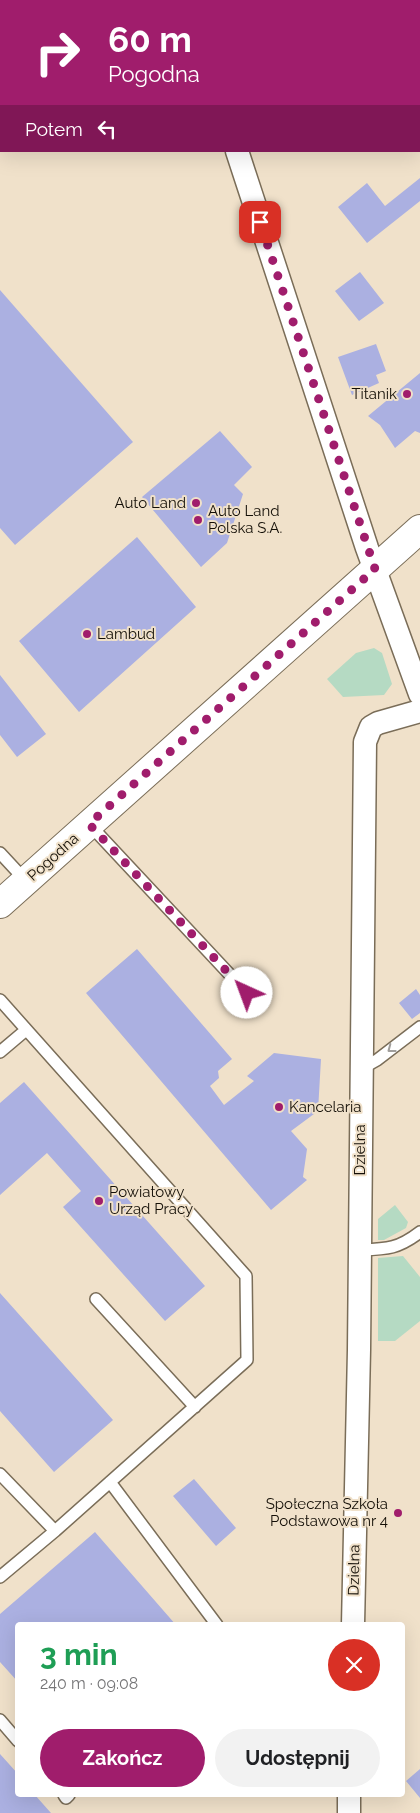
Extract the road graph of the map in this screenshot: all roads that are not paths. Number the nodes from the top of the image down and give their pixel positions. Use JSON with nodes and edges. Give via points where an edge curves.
{"nodes":[{"id":1,"x":237,"y":152,"type":"edge"},
{"id":2,"x":420,"y":529,"type":"edge"},
{"id":3,"x":375,"y":569,"type":"junction"},
{"id":4,"x":420,"y":694,"type":"edge"},
{"id":5,"x":420,"y":711,"type":"edge"},
{"id":6,"x":89,"y":824,"type":"junction"},
{"id":7,"x":0,"y":853,"type":"edge"},
{"id":8,"x":26,"y":881,"type":"junction"},
{"id":9,"x":0,"y":904,"type":"edge"},
{"id":10,"x":247,"y":993,"type":"dead end"},
{"id":11,"x":0,"y":1000,"type":"edge"},
{"id":12,"x":420,"y":1027,"type":"edge"},
{"id":13,"x":26,"y":1030,"type":"junction"},
{"id":14,"x":0,"y":1052,"type":"edge"},
{"id":15,"x":361,"y":1069,"type":"junction"},
{"id":16,"x":420,"y":1232,"type":"edge"},
{"id":17,"x":360,"y":1250,"type":"junction"},
{"id":18,"x":96,"y":1299,"type":"dead end"},
{"id":19,"x":196,"y":1407,"type":"junction"},
{"id":20,"x":0,"y":1474,"type":"edge"},
{"id":21,"x":110,"y":1482,"type":"junction"},
{"id":22,"x":55,"y":1531,"type":"junction"},
{"id":23,"x":0,"y":1577,"type":"edge"},
{"id":24,"x":215,"y":1622,"type":"edge"},
{"id":25,"x":353,"y":1622,"type":"edge"},
{"id":26,"x":0,"y":1720,"type":"edge"},
{"id":27,"x":15,"y":1738,"type":"edge"},
{"id":28,"x":349,"y":1797,"type":"edge"},
{"id":29,"x":349,"y":1813,"type":"edge"}],
"edges":[{"from":1,"to":3,"type":"street"},
{"from":2,"to":3,"type":"street","name":"Pogodna"},
{"from":3,"to":4,"type":"street"},
{"from":3,"to":6,"type":"street","name":"Pogodna"},
{"from":5,"to":15,"type":"street","name":"Dzielna","via":[[378,723],[372,727],[365,742]]},
{"from":6,"to":8,"type":"street","name":"Pogodna"},
{"from":6,"to":10,"type":"lane"},
{"from":7,"to":8,"type":"lane"},
{"from":8,"to":9,"type":"street","name":"Pogodna"},
{"from":11,"to":13,"type":"lane"},
{"from":12,"to":15,"type":"lane","one_way":true},
{"from":13,"to":14,"type":"lane"},
{"from":13,"to":19,"type":"lane","via":[[246,1276],[247,1360]]},
{"from":15,"to":17,"type":"street","name":"Dzielna"},
{"from":16,"to":17,"type":"lane","via":[[404,1244]]},
{"from":17,"to":25,"type":"street","name":"Dzielna"},
{"from":18,"to":19,"type":"lane"},
{"from":19,"to":21,"type":"lane"},
{"from":20,"to":22,"type":"lane"},
{"from":21,"to":22,"type":"lane"},
{"from":21,"to":24,"type":"lane"},
{"from":22,"to":23,"type":"lane"},
{"from":26,"to":27,"type":"lane"},
{"from":28,"to":29,"type":"street"}]}
